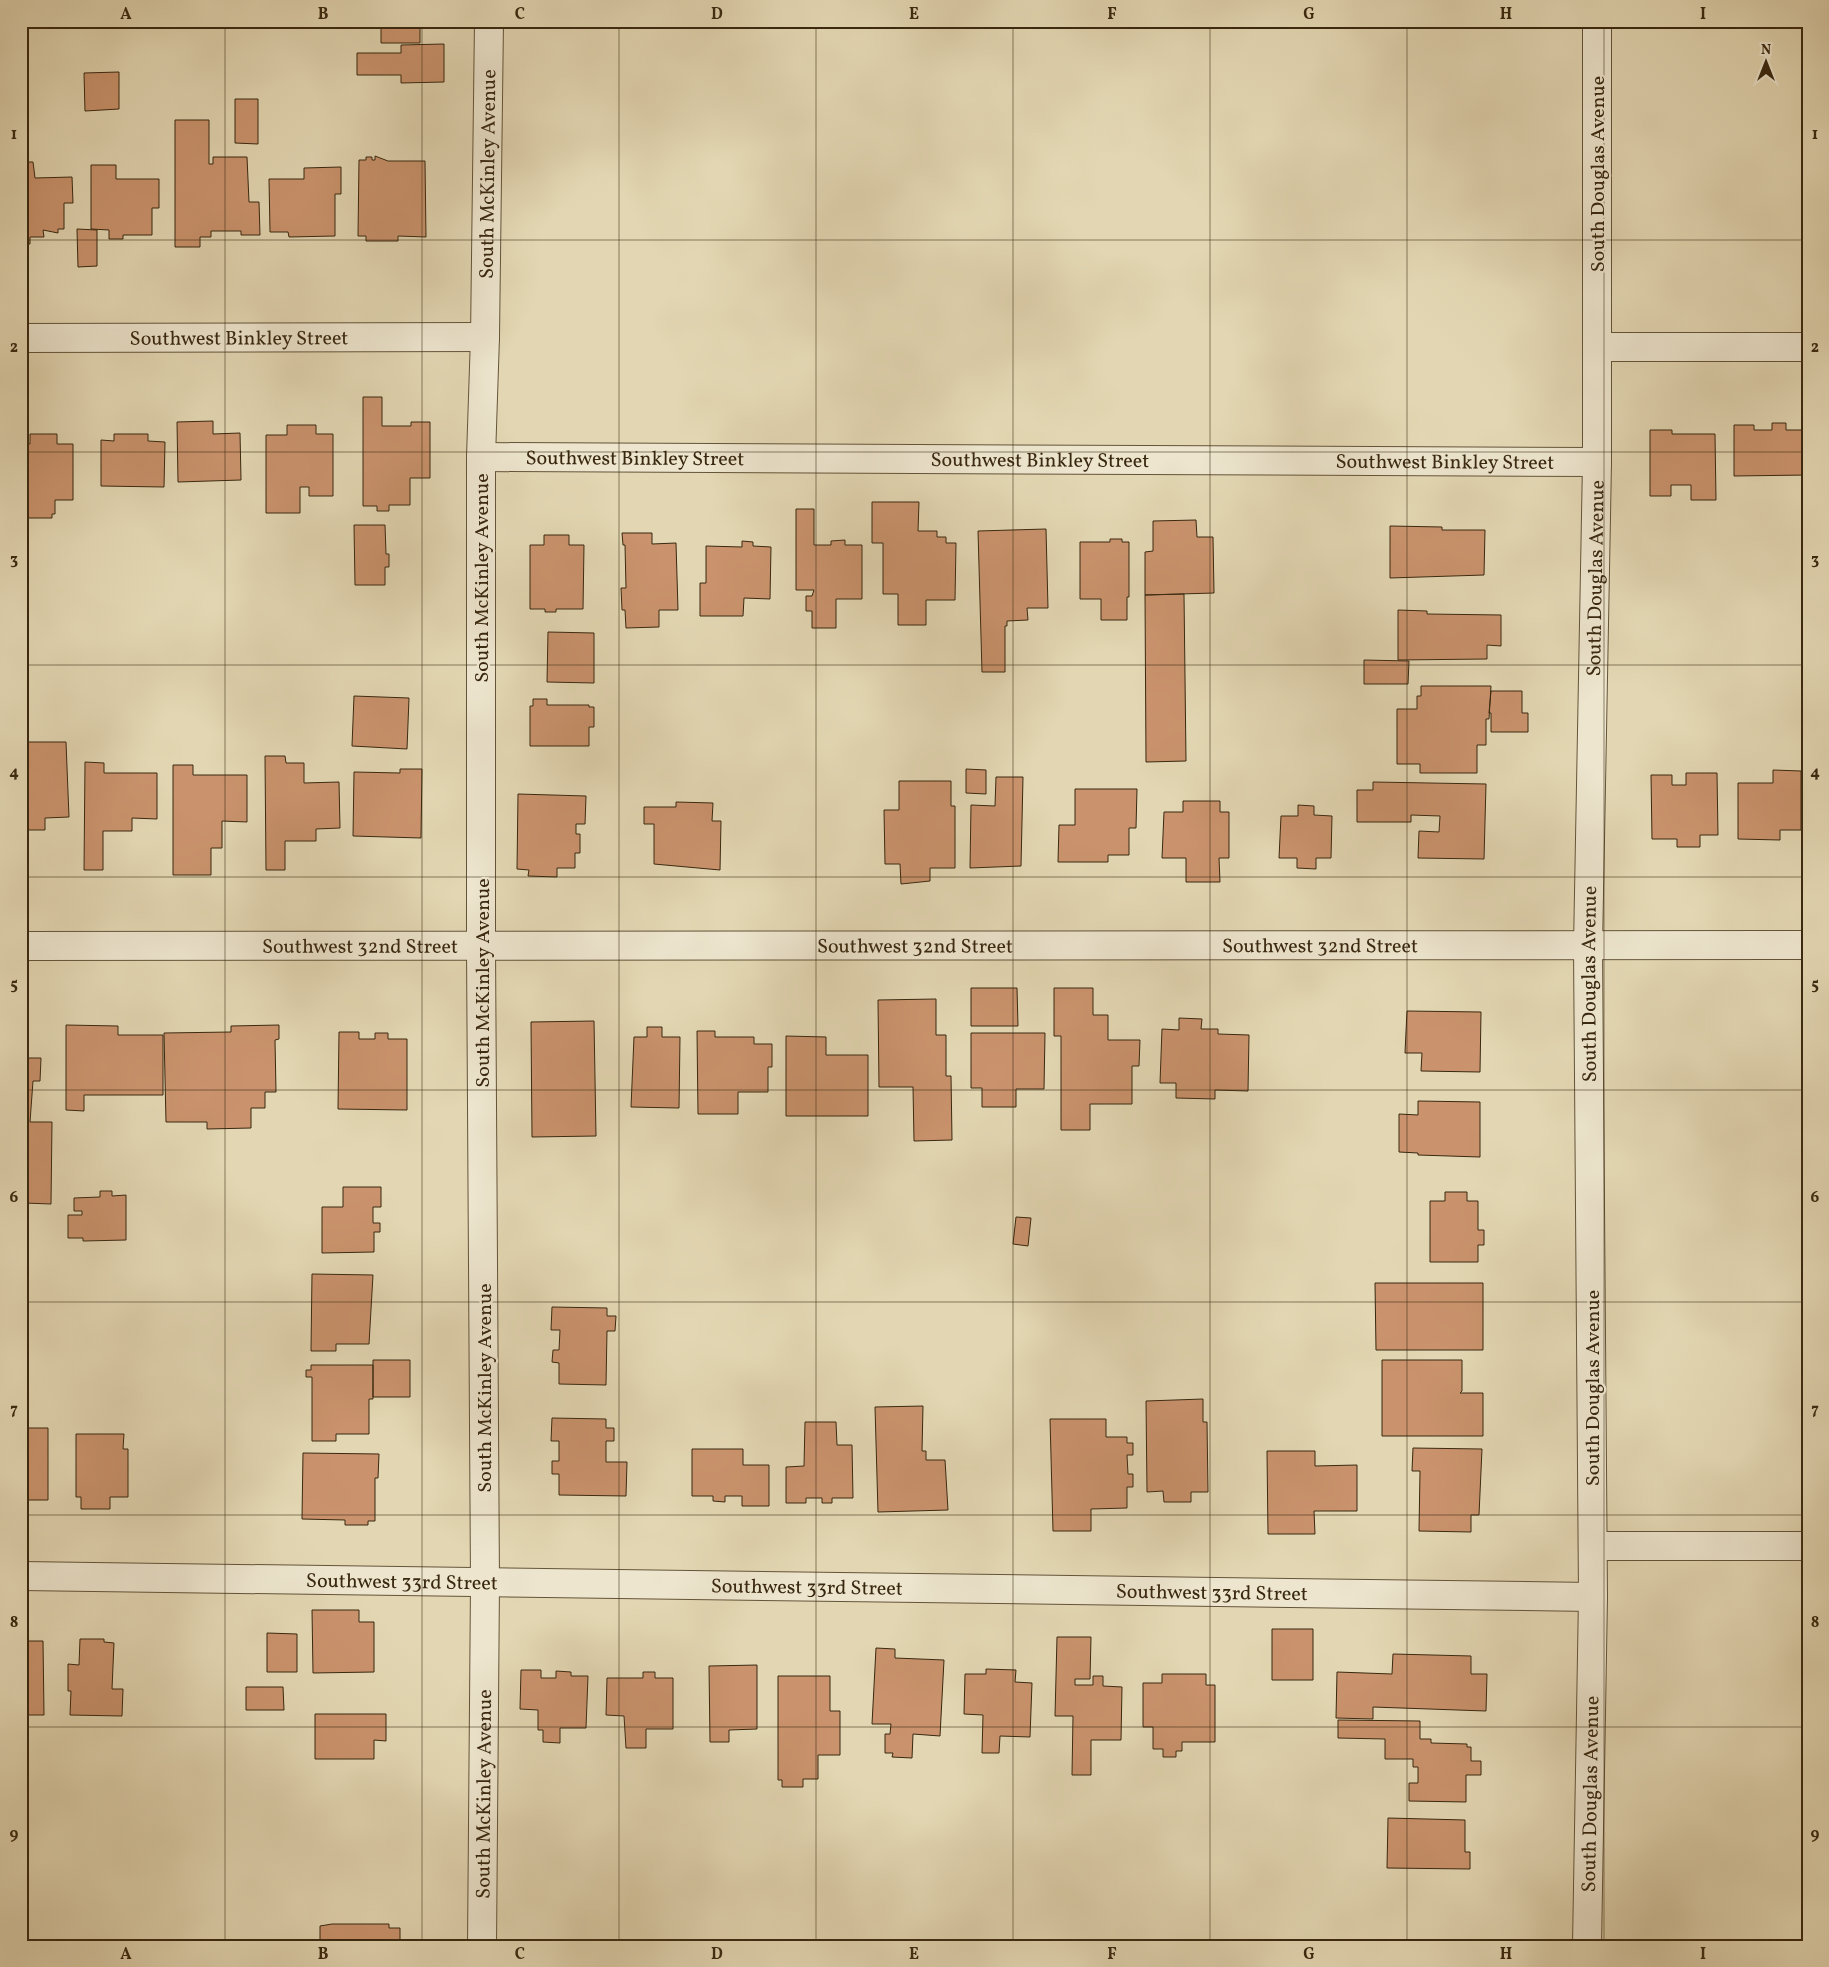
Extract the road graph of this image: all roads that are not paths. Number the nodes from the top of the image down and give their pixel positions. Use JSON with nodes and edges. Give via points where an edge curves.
{"nodes":[{"id":1,"x":488,"y":21,"type":"edge"},
{"id":2,"x":1597,"y":21,"type":"edge"},
{"id":3,"x":21,"y":338,"type":"edge"},
{"id":4,"x":486,"y":338,"type":"junction"},
{"id":5,"x":1597,"y":347,"type":"junction"},
{"id":6,"x":1808,"y":347,"type":"edge"},
{"id":7,"x":481,"y":458,"type":"junction"},
{"id":8,"x":1597,"y":462,"type":"junction"},
{"id":9,"x":1808,"y":945,"type":"edge"},
{"id":10,"x":21,"y":946,"type":"edge"},
{"id":11,"x":481,"y":947,"type":"junction"},
{"id":12,"x":1588,"y":947,"type":"junction"},
{"id":13,"x":1593,"y":1546,"type":"junction"},
{"id":14,"x":1808,"y":1546,"type":"edge"},
{"id":15,"x":21,"y":1576,"type":"edge"},
{"id":16,"x":486,"y":1583,"type":"junction"},
{"id":17,"x":1593,"y":1597,"type":"junction"},
{"id":18,"x":482,"y":1946,"type":"edge"},
{"id":19,"x":1587,"y":1946,"type":"edge"}],
"edges":[{"from":1,"to":4,"type":"street","name":"South McKinley Avenue"},
{"from":2,"to":5,"type":"street","name":"South Douglas Avenue"},
{"from":3,"to":4,"type":"street","name":"Southwest Binkley Street"},
{"from":4,"to":7,"type":"street","name":"South McKinley Avenue"},
{"from":5,"to":6,"type":"street"},
{"from":5,"to":8,"type":"street","name":"South Douglas Avenue"},
{"from":7,"to":8,"type":"street","name":"Southwest Binkley Street"},
{"from":7,"to":11,"type":"street","name":"South McKinley Avenue"},
{"from":8,"to":12,"type":"street","name":"South Douglas Avenue"},
{"from":9,"to":12,"type":"street","name":"Southwest 32nd Street"},
{"from":10,"to":11,"type":"street","name":"Southwest 32nd Street"},
{"from":11,"to":12,"type":"street","name":"Southwest 32nd Street"},
{"from":11,"to":16,"type":"street","name":"South McKinley Avenue"},
{"from":12,"to":13,"type":"street","name":"South Douglas Avenue"},
{"from":13,"to":14,"type":"street"},
{"from":13,"to":17,"type":"street","name":"South Douglas Avenue"},
{"from":15,"to":16,"type":"street","name":"Southwest 33rd Street"},
{"from":16,"to":17,"type":"street","name":"Southwest 33rd Street"},
{"from":16,"to":18,"type":"street","name":"South McKinley Avenue"},
{"from":17,"to":19,"type":"street","name":"South Douglas Avenue"}]}
